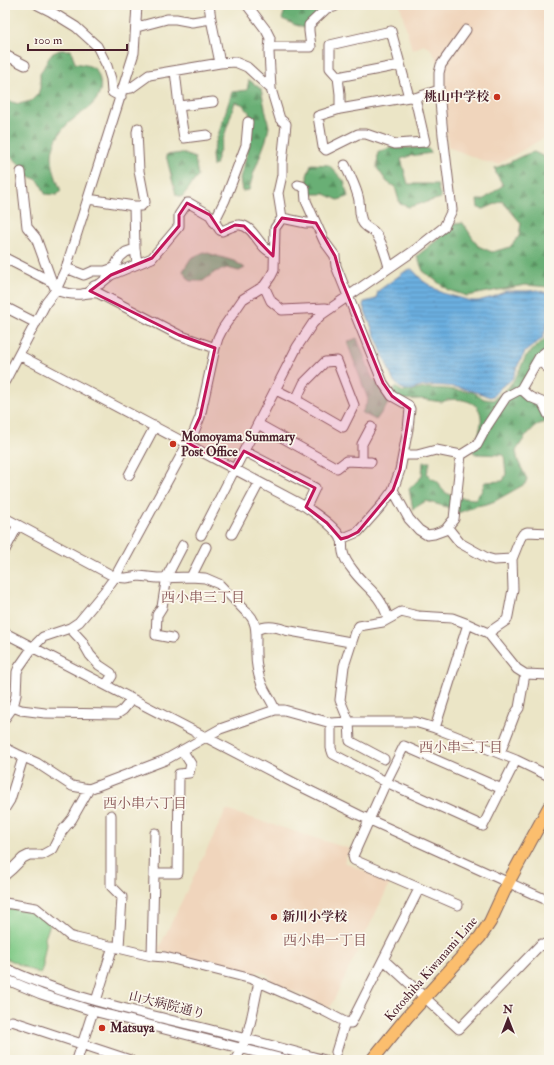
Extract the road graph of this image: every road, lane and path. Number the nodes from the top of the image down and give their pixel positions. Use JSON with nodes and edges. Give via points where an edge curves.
{"nodes":[{"id":1,"x":38,"y":5,"type":"edge"},
{"id":2,"x":137,"y":5,"type":"edge"},
{"id":3,"x":209,"y":5,"type":"edge"},
{"id":4,"x":247,"y":5,"type":"edge"},
{"id":5,"x":337,"y":5,"type":"edge"},
{"id":6,"x":48,"y":8,"type":"edge"},
{"id":7,"x":211,"y":19,"type":"junction"},
{"id":8,"x":137,"y":27,"type":"junction"},
{"id":9,"x":466,"y":30,"type":"dead end"},
{"id":10,"x":269,"y":47,"type":"junction"},
{"id":11,"x":5,"y":55,"type":"edge"},
{"id":12,"x":220,"y":63,"type":"junction"},
{"id":13,"x":25,"y":65,"type":"dead end"},
{"id":14,"x":400,"y":65,"type":"junction"},
{"id":15,"x":175,"y":71,"type":"junction"},
{"id":16,"x":338,"y":77,"type":"junction"},
{"id":17,"x":271,"y":90,"type":"junction"},
{"id":18,"x":439,"y":90,"type":"junction"},
{"id":19,"x":122,"y":93,"type":"junction"},
{"id":20,"x":412,"y":97,"type":"junction"},
{"id":21,"x":213,"y":102,"type":"dead end"},
{"id":22,"x":179,"y":106,"type":"junction"},
{"id":23,"x":340,"y":109,"type":"junction"},
{"id":24,"x":248,"y":122,"type":"dead end"},
{"id":25,"x":138,"y":128,"type":"dead end"},
{"id":26,"x":207,"y":135,"type":"dead end"},
{"id":27,"x":345,"y":165,"type":"dead end"},
{"id":28,"x":21,"y":172,"type":"dead end"},
{"id":29,"x":298,"y":185,"type":"dead end"},
{"id":30,"x":88,"y":199,"type":"junction"},
{"id":31,"x":134,"y":206,"type":"junction"},
{"id":32,"x":282,"y":218,"type":"junction"},
{"id":33,"x":214,"y":222,"type":"junction"},
{"id":34,"x":316,"y":223,"type":"junction"},
{"id":35,"x":135,"y":249,"type":"junction"},
{"id":36,"x":274,"y":252,"type":"junction"},
{"id":37,"x":5,"y":258,"type":"edge"},
{"id":38,"x":137,"y":263,"type":"junction"},
{"id":39,"x":389,"y":267,"type":"junction"},
{"id":40,"x":66,"y":268,"type":"junction"},
{"id":41,"x":54,"y":286,"type":"junction"},
{"id":42,"x":264,"y":286,"type":"junction"},
{"id":43,"x":90,"y":291,"type":"junction"},
{"id":44,"x":348,"y":296,"type":"junction"},
{"id":45,"x":5,"y":307,"type":"edge"},
{"id":46,"x":330,"y":309,"type":"junction"},
{"id":47,"x":36,"y":323,"type":"junction"},
{"id":48,"x":215,"y":348,"type":"junction"},
{"id":49,"x":549,"y":349,"type":"edge"},
{"id":50,"x":19,"y":356,"type":"junction"},
{"id":51,"x":538,"y":360,"type":"junction"},
{"id":52,"x":549,"y":369,"type":"edge"},
{"id":53,"x":5,"y":381,"type":"edge"},
{"id":54,"x":521,"y":389,"type":"junction"},
{"id":55,"x":276,"y":390,"type":"junction"},
{"id":56,"x":296,"y":400,"type":"junction"},
{"id":57,"x":549,"y":416,"type":"edge"},
{"id":58,"x":258,"y":424,"type":"junction"},
{"id":59,"x":155,"y":426,"type":"junction"},
{"id":60,"x":371,"y":427,"type":"dead end"},
{"id":61,"x":188,"y":443,"type":"junction"},
{"id":62,"x":244,"y":451,"type":"junction"},
{"id":63,"x":403,"y":455,"type":"junction"},
{"id":64,"x":461,"y":455,"type":"junction"},
{"id":65,"x":362,"y":462,"type":"junction"},
{"id":66,"x":371,"y":462,"type":"dead end"},
{"id":67,"x":234,"y":468,"type":"junction"},
{"id":68,"x":129,"y":475,"type":"dead end"},
{"id":69,"x":259,"y":483,"type":"junction"},
{"id":70,"x":393,"y":490,"type":"junction"},
{"id":71,"x":306,"y":507,"type":"junction"},
{"id":72,"x":5,"y":518,"type":"edge"},
{"id":73,"x":18,"y":525,"type":"junction"},
{"id":74,"x":448,"y":528,"type":"junction"},
{"id":75,"x":549,"y":533,"type":"edge"},
{"id":76,"x":201,"y":534,"type":"dead end"},
{"id":77,"x":232,"y":534,"type":"dead end"},
{"id":78,"x":341,"y":539,"type":"junction"},
{"id":79,"x":183,"y":545,"type":"dead end"},
{"id":80,"x":206,"y":546,"type":"dead end"},
{"id":81,"x":5,"y":550,"type":"edge"},
{"id":82,"x":512,"y":559,"type":"junction"},
{"id":83,"x":115,"y":577,"type":"junction"},
{"id":84,"x":192,"y":577,"type":"junction"},
{"id":85,"x":167,"y":578,"type":"junction"},
{"id":86,"x":388,"y":618,"type":"junction"},
{"id":87,"x":468,"y":624,"type":"junction"},
{"id":88,"x":70,"y":628,"type":"junction"},
{"id":89,"x":256,"y":630,"type":"junction"},
{"id":90,"x":5,"y":633,"type":"edge"},
{"id":91,"x":488,"y":633,"type":"junction"},
{"id":92,"x":172,"y":638,"type":"dead end"},
{"id":93,"x":350,"y":642,"type":"junction"},
{"id":94,"x":33,"y":647,"type":"junction"},
{"id":95,"x":525,"y":674,"type":"junction"},
{"id":96,"x":549,"y":675,"type":"edge"},
{"id":97,"x":106,"y":685,"type":"junction"},
{"id":98,"x":132,"y":699,"type":"junction"},
{"id":99,"x":13,"y":707,"type":"junction"},
{"id":100,"x":275,"y":710,"type":"junction"},
{"id":101,"x":5,"y":718,"type":"edge"},
{"id":102,"x":349,"y":722,"type":"junction"},
{"id":103,"x":331,"y":723,"type":"junction"},
{"id":104,"x":435,"y":728,"type":"junction"},
{"id":105,"x":205,"y":736,"type":"junction"},
{"id":106,"x":5,"y":748,"type":"edge"},
{"id":107,"x":182,"y":750,"type":"junction"},
{"id":108,"x":500,"y":753,"type":"junction"},
{"id":109,"x":23,"y":758,"type":"junction"},
{"id":110,"x":384,"y":758,"type":"dead end"},
{"id":111,"x":516,"y":760,"type":"junction"},
{"id":112,"x":549,"y":776,"type":"edge"},
{"id":113,"x":386,"y":782,"type":"junction"},
{"id":114,"x":89,"y":789,"type":"junction"},
{"id":115,"x":502,"y":789,"type":"junction"},
{"id":116,"x":549,"y":807,"type":"edge"},
{"id":117,"x":5,"y":808,"type":"edge"},
{"id":118,"x":111,"y":815,"type":"dead end"},
{"id":119,"x":369,"y":819,"type":"junction"},
{"id":120,"x":155,"y":833,"type":"dead end"},
{"id":121,"x":154,"y":873,"type":"junction"},
{"id":122,"x":5,"y":875,"type":"edge"},
{"id":123,"x":508,"y":883,"type":"junction"},
{"id":124,"x":419,"y":889,"type":"junction"},
{"id":125,"x":549,"y":901,"type":"edge"},
{"id":126,"x":5,"y":903,"type":"edge"},
{"id":127,"x":458,"y":906,"type":"dead end"},
{"id":128,"x":116,"y":946,"type":"junction"},
{"id":129,"x":549,"y":948,"type":"edge"},
{"id":130,"x":152,"y":956,"type":"junction"},
{"id":131,"x":384,"y":960,"type":"junction"},
{"id":132,"x":5,"y":968,"type":"edge"},
{"id":133,"x":5,"y":979,"type":"edge"},
{"id":134,"x":260,"y":982,"type":"junction"},
{"id":135,"x":425,"y":997,"type":"junction"},
{"id":136,"x":95,"y":1006,"type":"junction"},
{"id":137,"x":345,"y":1022,"type":"junction"},
{"id":138,"x":5,"y":1024,"type":"edge"},
{"id":139,"x":246,"y":1038,"type":"junction"},
{"id":140,"x":82,"y":1044,"type":"junction"},
{"id":141,"x":242,"y":1048,"type":"junction"},
{"id":142,"x":336,"y":1052,"type":"dead end"},
{"id":143,"x":102,"y":1056,"type":"edge"},
{"id":144,"x":77,"y":1060,"type":"edge"},
{"id":145,"x":130,"y":1060,"type":"edge"},
{"id":146,"x":235,"y":1060,"type":"edge"},
{"id":147,"x":287,"y":1060,"type":"edge"},
{"id":148,"x":325,"y":1060,"type":"edge"},
{"id":149,"x":372,"y":1060,"type":"edge"}],
"edges":[{"from":1,"to":6,"type":"street"},
{"from":2,"to":8,"type":"street"},
{"from":3,"to":7,"type":"street"},
{"from":4,"to":10,"type":"street","via":[[266,30],[270,38]]},
{"from":5,"to":10,"type":"street","via":[[327,8],[309,25],[311,47]]},
{"from":6,"to":19,"type":"street","via":[[76,27],[97,46],[107,66],[112,92]]},
{"from":7,"to":8,"type":"street","via":[[192,22],[167,19]]},
{"from":7,"to":12,"type":"street"},
{"from":8,"to":19,"type":"street","via":[[134,53]]},
{"from":9,"to":18,"type":"street","via":[[441,65]]},
{"from":10,"to":17,"type":"street"},
{"from":11,"to":13,"type":"street"},
{"from":12,"to":15,"type":"street"},
{"from":12,"to":17,"type":"street","via":[[235,62],[246,67]]},
{"from":14,"to":16,"type":"street"},
{"from":14,"to":16,"type":"street","via":[[391,31],[330,45],[330,68]]},
{"from":14,"to":20,"type":"street"},
{"from":15,"to":19,"type":"street","via":[[149,75]]},
{"from":15,"to":22,"type":"street"},
{"from":16,"to":23,"type":"street"},
{"from":17,"to":32,"type":"street","via":[[280,119],[286,124],[278,193]]},
{"from":18,"to":20,"type":"street"},
{"from":18,"to":39,"type":"street","via":[[452,210],[444,226]]},
{"from":19,"to":30,"type":"street"},
{"from":20,"to":23,"type":"street"},
{"from":20,"to":23,"type":"street","via":[[425,142],[395,144],[366,134],[358,134],[326,150],[323,147],[318,116]]},
{"from":21,"to":22,"type":"street"},
{"from":22,"to":26,"type":"street","via":[[184,138]]},
{"from":24,"to":33,"type":"street","via":[[246,145]]},
{"from":25,"to":31,"type":"street","via":[[139,171],[145,202],[141,206]]},
{"from":27,"to":39,"type":"street","via":[[360,203],[359,213],[364,224],[375,232]]},
{"from":28,"to":41,"type":"street","via":[[27,227],[36,238]]},
{"from":29,"to":34,"type":"street","via":[[305,189],[306,201]]},
{"from":30,"to":31,"type":"street"},
{"from":30,"to":40,"type":"street"},
{"from":31,"to":35,"type":"street"},
{"from":32,"to":34,"type":"street"},
{"from":32,"to":36,"type":"street","via":[[274,228]]},
{"from":33,"to":36,"type":"street","via":[[222,231],[235,225],[244,226],[266,249]]},
{"from":33,"to":38,"type":"street","via":[[210,215],[187,203],[179,215],[178,226],[152,258]]},
{"from":34,"to":44,"type":"street","via":[[334,256]]},
{"from":35,"to":38,"type":"street"},
{"from":35,"to":40,"type":"street","via":[[120,257],[110,270],[94,271],[84,275]]},
{"from":36,"to":42,"type":"street","via":[[274,270]]},
{"from":37,"to":41,"type":"street"},
{"from":38,"to":43,"type":"street","via":[[111,275]]},
{"from":39,"to":44,"type":"street"},
{"from":40,"to":41,"type":"street"},
{"from":41,"to":43,"type":"street","via":[[72,294]]},
{"from":41,"to":47,"type":"street"},
{"from":42,"to":46,"type":"street","via":[[271,302],[282,310]]},
{"from":42,"to":48,"type":"street","via":[[243,299],[223,328]]},
{"from":43,"to":48,"type":"street","via":[[179,335]]},
{"from":44,"to":46,"type":"street"},
{"from":44,"to":63,"type":"street","via":[[383,383],[392,396],[408,405],[410,409]]},
{"from":45,"to":47,"type":"street"},
{"from":46,"to":55,"type":"street","via":[[310,328]]},
{"from":47,"to":50,"type":"street"},
{"from":48,"to":61,"type":"street","via":[[200,417]]},
{"from":49,"to":51,"type":"street"},
{"from":50,"to":53,"type":"street"},
{"from":50,"to":59,"type":"street"},
{"from":51,"to":52,"type":"street"},
{"from":51,"to":54,"type":"street"},
{"from":54,"to":57,"type":"street","via":[[542,402]]},
{"from":54,"to":64,"type":"street","via":[[506,397],[477,445]]},
{"from":55,"to":56,"type":"street"},
{"from":55,"to":58,"type":"street"},
{"from":56,"to":56,"type":"street","via":[[343,427],[354,405],[337,361],[325,362],[304,383]]},
{"from":58,"to":62,"type":"street"},
{"from":58,"to":65,"type":"street","via":[[337,468],[346,461]]},
{"from":59,"to":61,"type":"street"},
{"from":59,"to":68,"type":"street"},
{"from":60,"to":65,"type":"street","via":[[362,444]]},
{"from":61,"to":67,"type":"street"},
{"from":61,"to":83,"type":"street"},
{"from":62,"to":67,"type":"street"},
{"from":62,"to":71,"type":"street","via":[[315,488]]},
{"from":63,"to":64,"type":"street","via":[[418,455],[436,450]]},
{"from":63,"to":70,"type":"street"},
{"from":64,"to":74,"type":"street","via":[[454,519]]},
{"from":65,"to":66,"type":"street"},
{"from":67,"to":69,"type":"street"},
{"from":67,"to":76,"type":"street"},
{"from":69,"to":71,"type":"street"},
{"from":69,"to":77,"type":"street"},
{"from":70,"to":74,"type":"street","via":[[409,519],[423,533],[439,533]]},
{"from":70,"to":78,"type":"street","via":[[358,532]]},
{"from":71,"to":78,"type":"street","via":[[327,523]]},
{"from":72,"to":73,"type":"street"},
{"from":73,"to":81,"type":"street"},
{"from":73,"to":83,"type":"street"},
{"from":74,"to":82,"type":"street","via":[[460,543],[487,558]]},
{"from":75,"to":82,"type":"street","via":[[523,534]]},
{"from":78,"to":86,"type":"street","via":[[346,560],[357,576],[378,597]]},
{"from":79,"to":85,"type":"street"},
{"from":80,"to":84,"type":"street"},
{"from":82,"to":91,"type":"street","via":[[513,589],[507,620]]},
{"from":83,"to":85,"type":"street"},
{"from":83,"to":88,"type":"street","via":[[90,610]]},
{"from":84,"to":85,"type":"street"},
{"from":84,"to":89,"type":"street","via":[[205,578],[219,584],[250,614]]},
{"from":85,"to":92,"type":"street","via":[[162,607],[157,615],[156,635]]},
{"from":86,"to":87,"type":"street","via":[[401,612],[452,618]]},
{"from":86,"to":93,"type":"street","via":[[383,622],[359,626]]},
{"from":87,"to":91,"type":"street"},
{"from":87,"to":104,"type":"street"},
{"from":88,"to":94,"type":"street","via":[[42,637]]},
{"from":88,"to":97,"type":"street","via":[[99,665],[111,673],[112,676]]},
{"from":89,"to":93,"type":"street","via":[[278,627]]},
{"from":89,"to":100,"type":"street","via":[[260,682]]},
{"from":90,"to":94,"type":"street"},
{"from":91,"to":95,"type":"street","via":[[517,669]]},
{"from":93,"to":102,"type":"street","via":[[340,700]]},
{"from":94,"to":97,"type":"street"},
{"from":94,"to":99,"type":"street","via":[[17,672]]},
{"from":95,"to":96,"type":"street"},
{"from":95,"to":108,"type":"street","via":[[519,708]]},
{"from":97,"to":98,"type":"street"},
{"from":98,"to":99,"type":"street","via":[[117,714],[45,713]]},
{"from":98,"to":105,"type":"street"},
{"from":99,"to":101,"type":"street"},
{"from":100,"to":103,"type":"street","via":[[284,710]]},
{"from":100,"to":105,"type":"street","via":[[220,728]]},
{"from":102,"to":103,"type":"street"},
{"from":102,"to":104,"type":"street","via":[[415,722]]},
{"from":102,"to":110,"type":"street","via":[[350,741]]},
{"from":103,"to":113,"type":"street","via":[[333,754]]},
{"from":104,"to":108,"type":"street"},
{"from":105,"to":107,"type":"street"},
{"from":105,"to":119,"type":"street"},
{"from":106,"to":109,"type":"street"},
{"from":107,"to":114,"type":"street","via":[[165,760]]},
{"from":107,"to":121,"type":"street","via":[[191,764],[189,772],[179,774],[178,873]]},
{"from":108,"to":111,"type":"street"},
{"from":109,"to":114,"type":"street","via":[[37,763],[72,786]]},
{"from":109,"to":117,"type":"street"},
{"from":111,"to":112,"type":"street"},
{"from":111,"to":115,"type":"street"},
{"from":113,"to":115,"type":"street","via":[[404,746]]},
{"from":113,"to":115,"type":"street","via":[[483,826]]},
{"from":113,"to":119,"type":"street"},
{"from":114,"to":122,"type":"street","via":[[53,849],[42,855],[29,855]]},
{"from":116,"to":123,"type":"main road","name":"Kotoshiba Kiwanami Line"},
{"from":118,"to":128,"type":"street","via":[[111,886],[122,897]]},
{"from":119,"to":123,"type":"street"},
{"from":119,"to":124,"type":"street","via":[[353,856],[354,860]]},
{"from":120,"to":121,"type":"street"},
{"from":121,"to":130,"type":"street"},
{"from":123,"to":125,"type":"street"},
{"from":123,"to":135,"type":"main road","name":"Kotoshiba Kiwanami Line","via":[[480,937]]},
{"from":124,"to":127,"type":"street"},
{"from":124,"to":131,"type":"street"},
{"from":126,"to":128,"type":"street","via":[[36,908],[70,936]]},
{"from":128,"to":130,"type":"street"},
{"from":128,"to":136,"type":"street"},
{"from":129,"to":135,"type":"street","via":[[541,944],[459,1029]]},
{"from":130,"to":134,"type":"street"},
{"from":131,"to":135,"type":"street"},
{"from":131,"to":137,"type":"street","via":[[351,1023]]},
{"from":132,"to":136,"type":"street","name":"山大病院通り"},
{"from":133,"to":136,"type":"street","name":"山大病院通り","via":[[41,994]]},
{"from":134,"to":137,"type":"street"},
{"from":134,"to":139,"type":"street"},
{"from":135,"to":149,"type":"main road","name":"Kotoshiba Kiwanami Line"},
{"from":136,"to":139,"type":"street","name":"山大病院通り"},
{"from":136,"to":140,"type":"street"},
{"from":136,"to":141,"type":"street","name":"山大病院通り"},
{"from":137,"to":142,"type":"street"},
{"from":138,"to":140,"type":"street","via":[[12,1021]]},
{"from":139,"to":141,"type":"street"},
{"from":139,"to":148,"type":"street","name":"山大病院通り"},
{"from":140,"to":143,"type":"street"},
{"from":140,"to":144,"type":"street"},
{"from":141,"to":146,"type":"street"},
{"from":141,"to":147,"type":"street","name":"山大病院通り"},
{"from":143,"to":145,"type":"street"}]}
